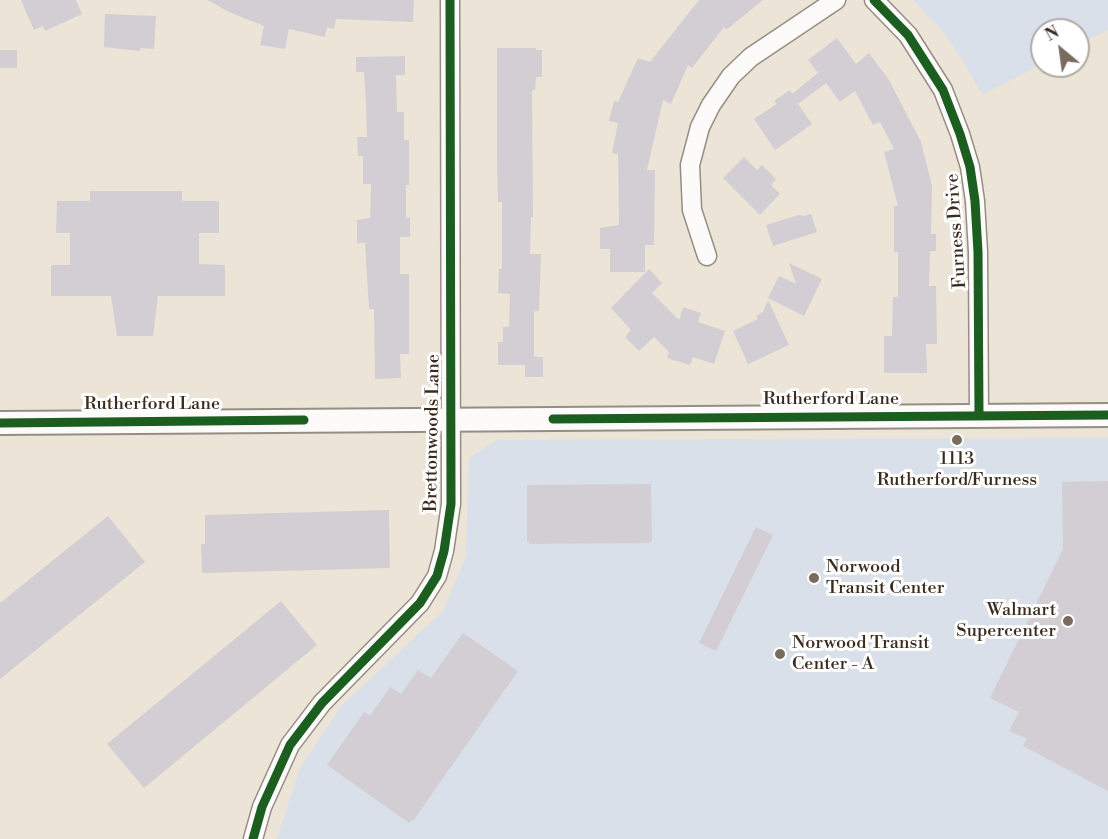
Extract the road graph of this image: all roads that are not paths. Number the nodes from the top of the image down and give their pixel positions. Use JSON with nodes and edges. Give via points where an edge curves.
{"nodes":[{"id":1,"x":450,"y":0,"type":"edge"},
{"id":2,"x":836,"y":0,"type":"edge"},
{"id":3,"x":874,"y":0,"type":"edge"},
{"id":4,"x":707,"y":256,"type":"dead end"},
{"id":5,"x":979,"y":416,"type":"junction"},
{"id":6,"x":1108,"y":416,"type":"edge"},
{"id":7,"x":451,"y":419,"type":"junction"},
{"id":8,"x":0,"y":423,"type":"edge"},
{"id":9,"x":253,"y":839,"type":"edge"}],
"edges":[{"from":1,"to":7,"type":"street","name":"Brettonwoods Lane"},
{"from":2,"to":4,"type":"street","via":[[751,57],[731,76],[711,105],[700,127],[690,165],[692,210]]},
{"from":3,"to":5,"type":"street","name":"Furness Drive","via":[[908,35],[943,90],[970,167],[978,252]]},
{"from":5,"to":6,"type":"street","name":"Rutherford Lane"},
{"from":5,"to":7,"type":"street","name":"Rutherford Lane"},
{"from":7,"to":8,"type":"street","name":"Rutherford Lane"},
{"from":7,"to":9,"type":"street","name":"Brettonwoods Lane","via":[[451,504],[437,576],[420,603],[322,703],[290,745],[262,807]]}]}
